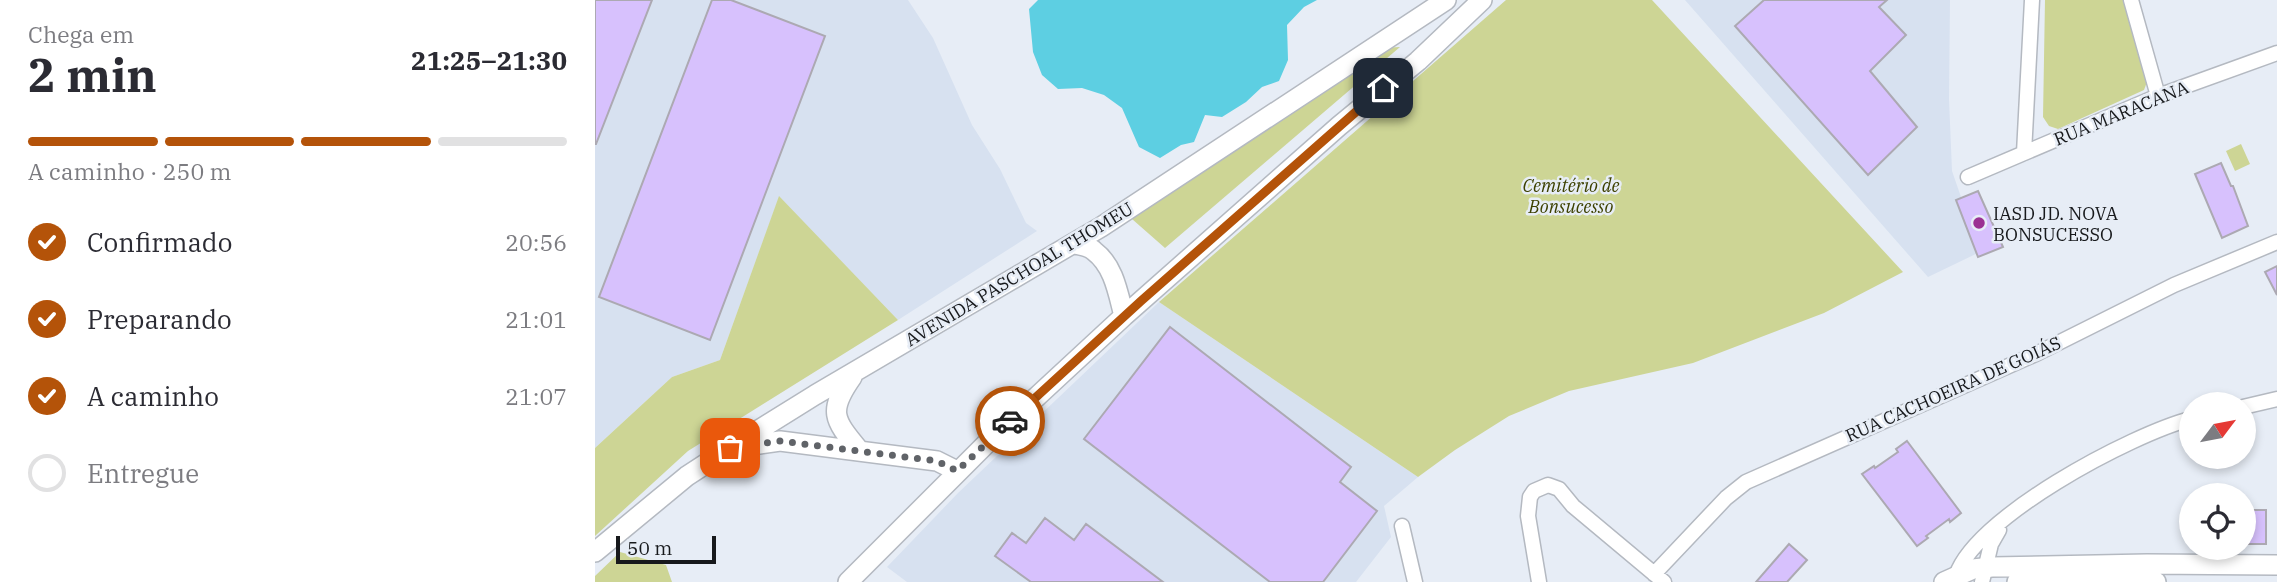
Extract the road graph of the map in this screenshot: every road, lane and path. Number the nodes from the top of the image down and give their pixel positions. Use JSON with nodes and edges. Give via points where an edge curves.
{"nodes":[{"id":1,"x":1446,"y":0,"type":"edge"},
{"id":2,"x":1464,"y":0,"type":"edge"},
{"id":3,"x":1482,"y":0,"type":"edge"},
{"id":4,"x":2032,"y":0,"type":"edge"},
{"id":5,"x":2130,"y":0,"type":"edge"},
{"id":6,"x":2277,"y":53,"type":"edge"},
{"id":7,"x":1383,"y":88,"type":"junction"},
{"id":8,"x":2158,"y":96,"type":"junction"},
{"id":9,"x":2024,"y":153,"type":"junction"},
{"id":10,"x":1968,"y":177,"type":"dead end"},
{"id":11,"x":2277,"y":242,"type":"edge"},
{"id":12,"x":1073,"y":244,"type":"junction"},
{"id":13,"x":1125,"y":316,"type":"junction"},
{"id":14,"x":855,"y":373,"type":"junction"},
{"id":15,"x":2277,"y":399,"type":"edge"},
{"id":16,"x":2256,"y":404,"type":"edge"},
{"id":17,"x":2179,"y":424,"type":"edge"},
{"id":18,"x":730,"y":448,"type":"junction"},
{"id":19,"x":859,"y":450,"type":"junction"},
{"id":20,"x":957,"y":471,"type":"junction"},
{"id":21,"x":2005,"y":519,"type":"junction"},
{"id":22,"x":1402,"y":526,"type":"dead end"},
{"id":23,"x":595,"y":552,"type":"edge"},
{"id":24,"x":2277,"y":565,"type":"edge"},
{"id":25,"x":1984,"y":575,"type":"edge"},
{"id":26,"x":2145,"y":576,"type":"edge"},
{"id":27,"x":1659,"y":578,"type":"edge"},
{"id":28,"x":1952,"y":580,"type":"edge"},
{"id":29,"x":848,"y":582,"type":"edge"},
{"id":30,"x":1415,"y":582,"type":"edge"},
{"id":31,"x":1539,"y":582,"type":"edge"},
{"id":32,"x":2017,"y":582,"type":"edge"},
{"id":33,"x":2156,"y":582,"type":"edge"}],
"edges":[{"from":1,"to":12,"type":"main road","name":"AVENIDA PASCHOAL THOMEU"},
{"from":2,"to":7,"type":"main road","via":[[1394,70]]},
{"from":3,"to":7,"type":"main road"},
{"from":4,"to":9,"type":"street"},
{"from":5,"to":8,"type":"street"},
{"from":6,"to":8,"type":"street","name":"RUA MARACANA"},
{"from":7,"to":13,"type":"main road"},
{"from":8,"to":9,"type":"street","name":"RUA MARACANA"},
{"from":9,"to":10,"type":"street","name":"RUA MARACANA"},
{"from":11,"to":27,"type":"street","name":"RUA CACHOEIRA DE GOIÁS","via":[[1746,482],[1726,498]]},
{"from":12,"to":13,"type":"main road","via":[[1093,249],[1107,264]]},
{"from":12,"to":14,"type":"main road","name":"AVENIDA PASCHOAL THOMEU"},
{"from":13,"to":20,"type":"main road"},
{"from":14,"to":18,"type":"main road","name":"AVENIDA PASCHOAL THOMEU"},
{"from":14,"to":19,"type":"main road","via":[[835,409],[840,427]]},
{"from":15,"to":16,"type":"street"},
{"from":17,"to":21,"type":"street","via":[[2098,459]]},
{"from":18,"to":19,"type":"main road","via":[[780,441]]},
{"from":18,"to":23,"type":"main road","name":"AVENIDA PASCHOAL THOMEU","via":[[687,476]]},
{"from":19,"to":20,"type":"main road","via":[[937,461]]},
{"from":20,"to":29,"type":"main road"},
{"from":21,"to":25,"type":"street","via":[[1991,544]]},
{"from":21,"to":28,"type":"street","via":[[1969,553]]},
{"from":22,"to":30,"type":"street"},
{"from":24,"to":26,"type":"main road"},
{"from":25,"to":26,"type":"main road","via":[[2047,565]]},
{"from":25,"to":28,"type":"main road"},
{"from":26,"to":32,"type":"main road"},
{"from":26,"to":33,"type":"main road"},
{"from":27,"to":31,"type":"street","via":[[1559,489],[1548,485],[1534,491],[1528,506]]}]}
